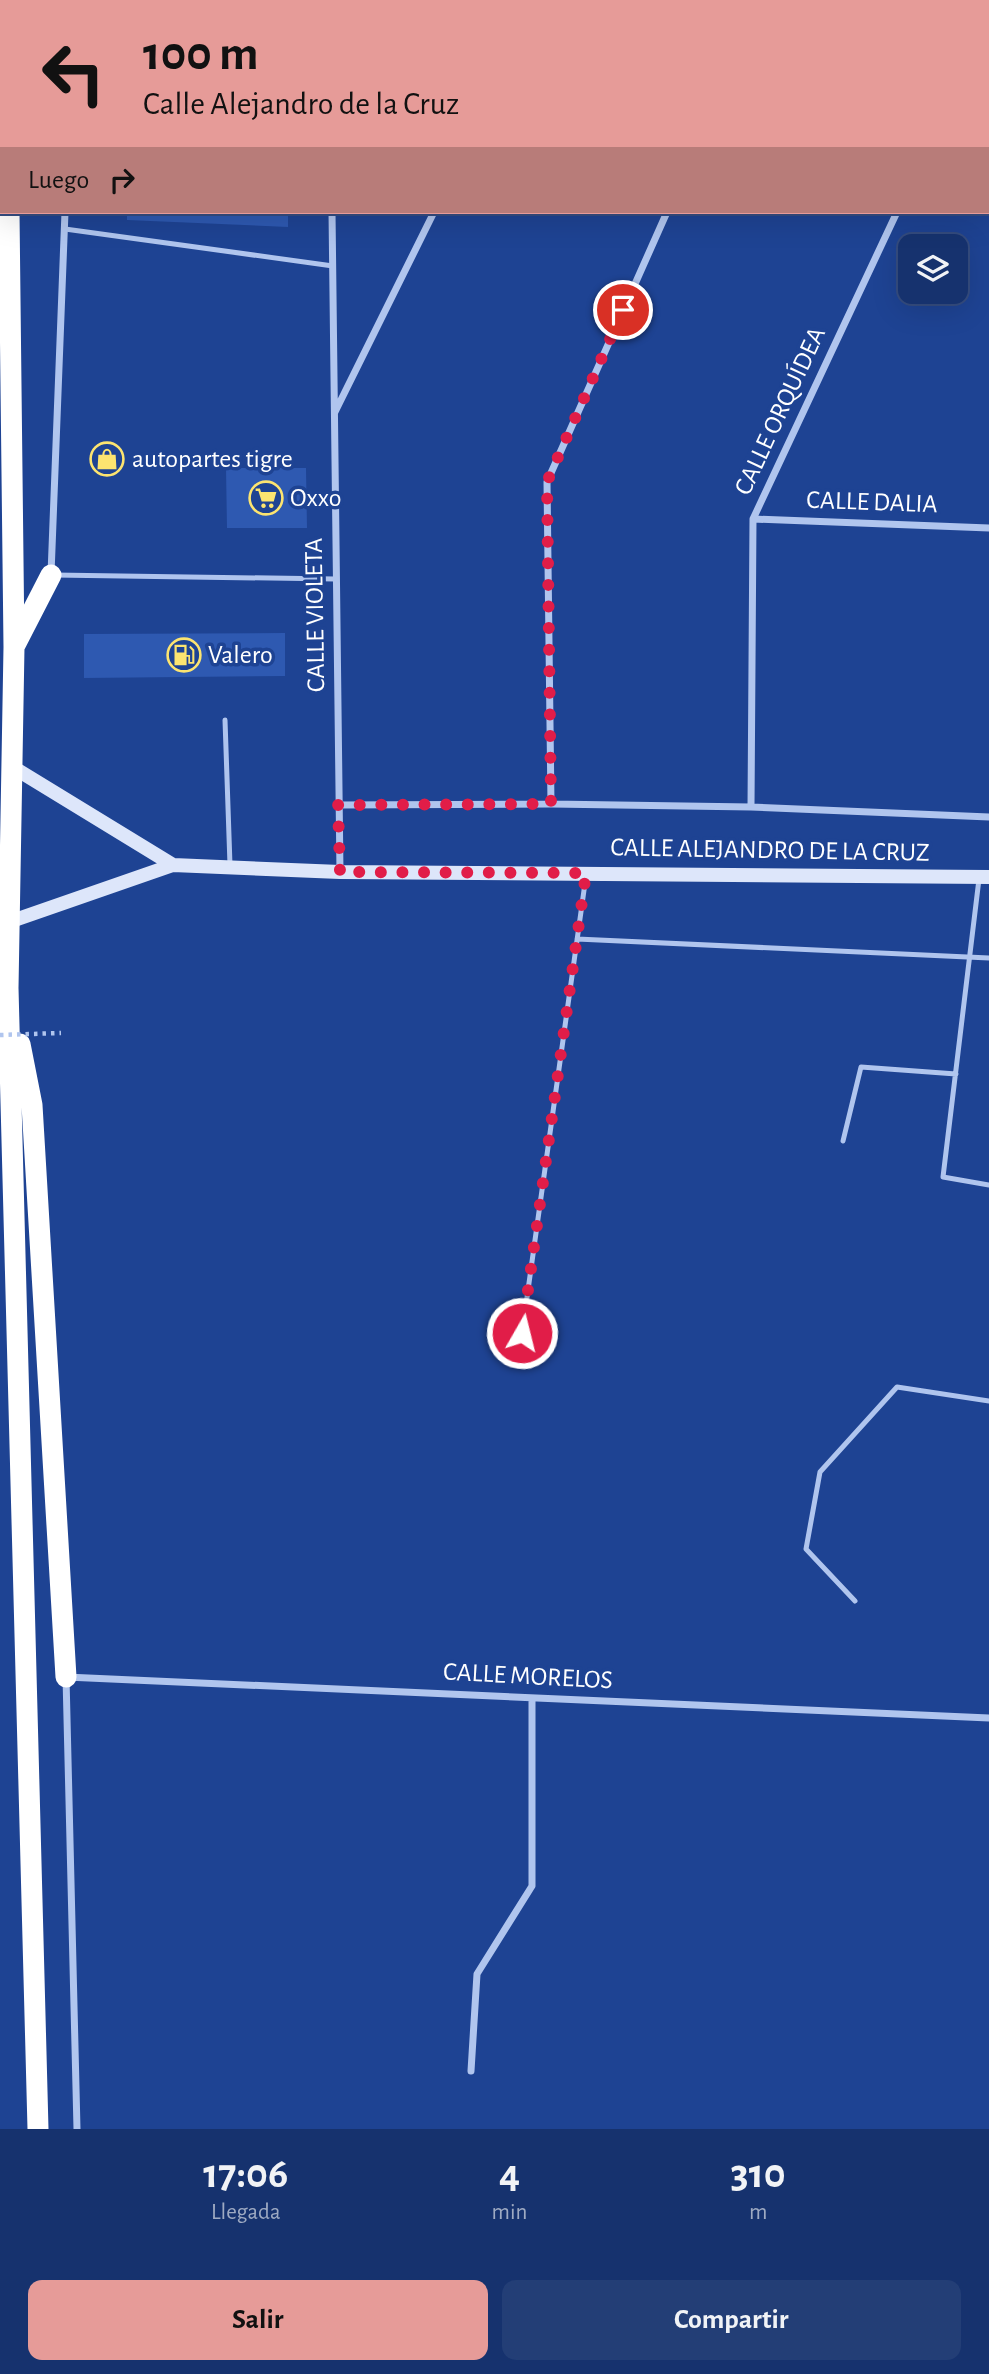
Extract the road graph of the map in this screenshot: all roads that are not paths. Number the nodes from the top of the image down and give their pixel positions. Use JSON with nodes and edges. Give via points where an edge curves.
{"nodes":[{"id":1,"x":9,"y":214,"type":"edge"},
{"id":2,"x":65,"y":214,"type":"edge"},
{"id":3,"x":332,"y":214,"type":"edge"},
{"id":4,"x":433,"y":214,"type":"edge"},
{"id":5,"x":666,"y":214,"type":"edge"},
{"id":6,"x":896,"y":214,"type":"edge"},
{"id":7,"x":65,"y":229,"type":"junction"},
{"id":8,"x":333,"y":266,"type":"junction"},
{"id":9,"x":334,"y":416,"type":"junction"},
{"id":10,"x":753,"y":519,"type":"junction"},
{"id":11,"x":989,"y":528,"type":"edge"},
{"id":12,"x":51,"y":575,"type":"junction"},
{"id":13,"x":335,"y":579,"type":"junction"},
{"id":14,"x":14,"y":647,"type":"junction"},
{"id":15,"x":225,"y":720,"type":"dead end"},
{"id":16,"x":11,"y":766,"type":"junction"},
{"id":17,"x":551,"y":804,"type":"junction"},
{"id":18,"x":338,"y":805,"type":"junction"},
{"id":19,"x":751,"y":807,"type":"junction"},
{"id":20,"x":989,"y":817,"type":"edge"},
{"id":21,"x":173,"y":865,"type":"junction"},
{"id":22,"x":230,"y":868,"type":"junction"},
{"id":23,"x":340,"y":872,"type":"junction"},
{"id":24,"x":586,"y":873,"type":"junction"},
{"id":25,"x":984,"y":876,"type":"edge"},
{"id":26,"x":9,"y":922,"type":"junction"},
{"id":27,"x":577,"y":939,"type":"junction"},
{"id":28,"x":970,"y":958,"type":"junction"},
{"id":29,"x":989,"y":958,"type":"edge"},
{"id":30,"x":8,"y":988,"type":"junction"},
{"id":31,"x":956,"y":1074,"type":"junction"},
{"id":32,"x":843,"y":1141,"type":"dead end"},
{"id":33,"x":989,"y":1185,"type":"edge"},
{"id":34,"x":522,"y":1333,"type":"dead end"},
{"id":35,"x":989,"y":1401,"type":"edge"},
{"id":36,"x":855,"y":1601,"type":"dead end"},
{"id":37,"x":66,"y":1677,"type":"junction"},
{"id":38,"x":532,"y":1698,"type":"junction"},
{"id":39,"x":989,"y":1718,"type":"edge"},
{"id":40,"x":471,"y":2071,"type":"dead end"},
{"id":41,"x":38,"y":2129,"type":"edge"},
{"id":42,"x":77,"y":2129,"type":"edge"}],
"edges":[{"from":1,"to":14,"type":"highway"},
{"from":2,"to":7,"type":"street"},
{"from":3,"to":8,"type":"street"},
{"from":4,"to":9,"type":"street","name":"CALLE VIOLETA"},
{"from":5,"to":17,"type":"street","via":[[547,482]]},
{"from":6,"to":10,"type":"street","name":"CALLE ORQUÍDEA"},
{"from":7,"to":8,"type":"lane"},
{"from":7,"to":12,"type":"street"},
{"from":8,"to":9,"type":"street"},
{"from":9,"to":13,"type":"street","name":"CALLE VIOLETA"},
{"from":10,"to":11,"type":"street","name":"CALLE DALIA"},
{"from":10,"to":19,"type":"street","name":"CALLE ORQUÍDEA"},
{"from":12,"to":13,"type":"lane"},
{"from":12,"to":14,"type":"highway"},
{"from":13,"to":18,"type":"street","name":"CALLE VIOLETA"},
{"from":14,"to":16,"type":"highway"},
{"from":15,"to":22,"type":"lane"},
{"from":16,"to":21,"type":"main road","name":"CALLE ALEJANDRO DE LA CRUZ"},
{"from":16,"to":26,"type":"highway"},
{"from":17,"to":18,"type":"street"},
{"from":17,"to":19,"type":"street"},
{"from":18,"to":23,"type":"street","name":"CALLE VIOLETA"},
{"from":19,"to":20,"type":"street"},
{"from":21,"to":22,"type":"main road","name":"CALLE ALEJANDRO DE LA CRUZ"},
{"from":21,"to":26,"type":"main road","name":"CALLE ALEJANDRO DE LA CRUZ"},
{"from":22,"to":23,"type":"main road","name":"CALLE ALEJANDRO DE LA CRUZ"},
{"from":23,"to":24,"type":"main road","name":"CALLE ALEJANDRO DE LA CRUZ"},
{"from":24,"to":25,"type":"main road","name":"CALLE ALEJANDRO DE LA CRUZ"},
{"from":24,"to":27,"type":"lane"},
{"from":25,"to":28,"type":"lane"},
{"from":26,"to":30,"type":"highway"},
{"from":27,"to":28,"type":"lane"},
{"from":27,"to":34,"type":"lane"},
{"from":28,"to":29,"type":"lane"},
{"from":28,"to":31,"type":"lane"},
{"from":30,"to":37,"type":"highway","via":[[32,1105]]},
{"from":30,"to":41,"type":"highway"},
{"from":31,"to":32,"type":"lane","via":[[861,1067]]},
{"from":31,"to":33,"type":"lane","via":[[943,1177]]},
{"from":35,"to":36,"type":"lane","via":[[897,1387],[821,1472],[806,1549]]},
{"from":37,"to":38,"type":"street","name":"CALLE MORELOS"},
{"from":37,"to":42,"type":"street"},
{"from":38,"to":39,"type":"street","name":"CALLE MORELOS"},
{"from":38,"to":40,"type":"street","via":[[532,1886],[477,1974]]}]}
